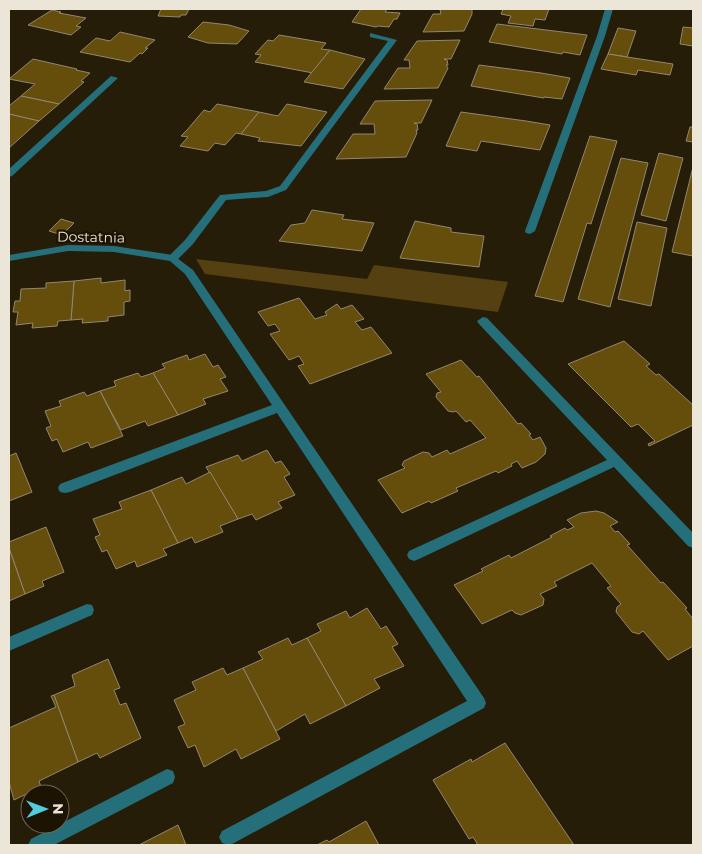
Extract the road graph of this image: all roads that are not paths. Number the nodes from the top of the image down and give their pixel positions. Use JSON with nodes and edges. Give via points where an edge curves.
{"nodes":[{"id":1,"x":609,"y":9,"type":"edge"},
{"id":2,"x":373,"y":35,"type":"dead end"},
{"id":3,"x":114,"y":78,"type":"dead end"},
{"id":4,"x":9,"y":174,"type":"edge"},
{"id":5,"x":530,"y":231,"type":"dead end"},
{"id":6,"x":9,"y":258,"type":"edge"},
{"id":7,"x":173,"y":258,"type":"junction"},
{"id":8,"x":483,"y":321,"type":"dead end"},
{"id":9,"x":279,"y":407,"type":"junction"},
{"id":10,"x":616,"y":461,"type":"junction"},
{"id":11,"x":65,"y":488,"type":"dead end"},
{"id":12,"x":693,"y":542,"type":"edge"},
{"id":13,"x":414,"y":555,"type":"dead end"},
{"id":14,"x":87,"y":610,"type":"dead end"},
{"id":15,"x":9,"y":644,"type":"edge"},
{"id":16,"x":167,"y":776,"type":"dead end"},
{"id":17,"x":228,"y":837,"type":"dead end"},
{"id":18,"x":37,"y":845,"type":"edge"}],
"edges":[{"from":1,"to":5,"type":"street"},
{"from":2,"to":7,"type":"street","via":[[393,40],[283,188],[268,194],[223,197]]},
{"from":3,"to":4,"type":"street"},
{"from":6,"to":7,"type":"street","name":"Dostatnia","via":[[68,248],[114,249]]},
{"from":7,"to":9,"type":"street","via":[[189,272]]},
{"from":8,"to":10,"type":"street"},
{"from":9,"to":11,"type":"street"},
{"from":9,"to":17,"type":"street","via":[[478,703]]},
{"from":10,"to":12,"type":"street"},
{"from":10,"to":13,"type":"street"},
{"from":14,"to":15,"type":"street"},
{"from":16,"to":18,"type":"street"}]}
